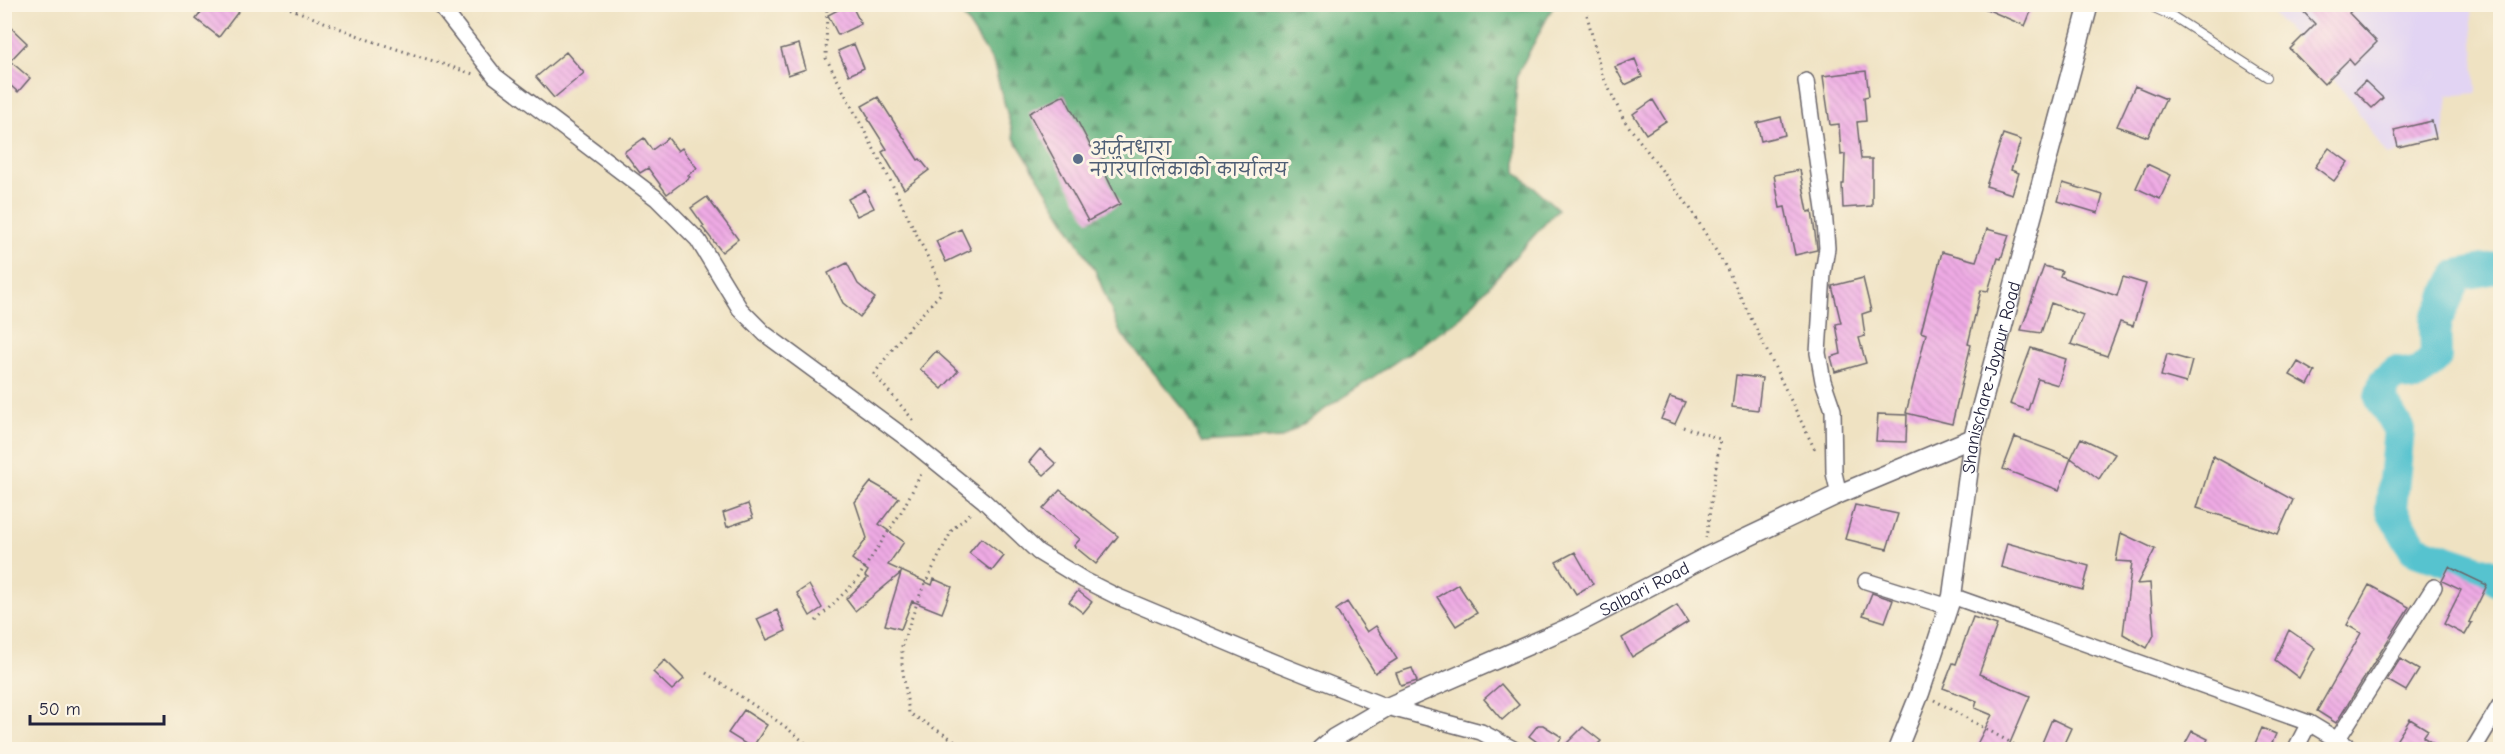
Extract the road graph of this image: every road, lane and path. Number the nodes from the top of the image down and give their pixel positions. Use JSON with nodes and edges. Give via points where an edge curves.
{"nodes":[{"id":1,"x":279,"y":4,"type":"edge"},
{"id":2,"x":439,"y":4,"type":"edge"},
{"id":3,"x":827,"y":4,"type":"edge"},
{"id":4,"x":2089,"y":4,"type":"edge"},
{"id":5,"x":2145,"y":4,"type":"edge"},
{"id":6,"x":1587,"y":15,"type":"dead end"},
{"id":7,"x":495,"y":76,"type":"junction"},
{"id":8,"x":2267,"y":77,"type":"dead end"},
{"id":9,"x":1806,"y":81,"type":"dead end"},
{"id":10,"x":918,"y":426,"type":"dead end"},
{"id":11,"x":1683,"y":427,"type":"dead end"},
{"id":12,"x":1973,"y":438,"type":"junction"},
{"id":13,"x":929,"y":457,"type":"junction"},
{"id":14,"x":1834,"y":473,"type":"junction"},
{"id":15,"x":1839,"y":494,"type":"junction"},
{"id":16,"x":984,"y":501,"type":"junction"},
{"id":17,"x":1704,"y":558,"type":"junction"},
{"id":18,"x":1866,"y":581,"type":"dead end"},
{"id":19,"x":2434,"y":587,"type":"dead end"},
{"id":20,"x":1950,"y":602,"type":"junction"},
{"id":21,"x":816,"y":621,"type":"dead end"},
{"id":22,"x":706,"y":673,"type":"dead end"},
{"id":23,"x":1920,"y":693,"type":"junction"},
{"id":24,"x":2500,"y":705,"type":"edge"},
{"id":25,"x":1387,"y":707,"type":"junction"},
{"id":26,"x":2309,"y":723,"type":"junction"},
{"id":27,"x":2337,"y":740,"type":"junction"},
{"id":28,"x":814,"y":750,"type":"edge"},
{"id":29,"x":970,"y":750,"type":"edge"},
{"id":30,"x":1320,"y":750,"type":"edge"},
{"id":31,"x":1515,"y":750,"type":"edge"},
{"id":32,"x":1897,"y":750,"type":"edge"},
{"id":33,"x":2024,"y":750,"type":"edge"},
{"id":34,"x":2295,"y":750,"type":"edge"},
{"id":35,"x":2355,"y":750,"type":"edge"},
{"id":36,"x":2473,"y":750,"type":"edge"}],
"edges":[{"from":1,"to":7,"type":"path","via":[[467,74]]},
{"from":2,"to":7,"type":"street"},
{"from":3,"to":10,"type":"path","via":[[826,58],[936,274],[941,293],[874,374]]},
{"from":4,"to":12,"type":"street","name":"Shanischare-Jaypur Road"},
{"from":5,"to":8,"type":"lane","via":[[2175,17]]},
{"from":6,"to":14,"type":"path","via":[[1601,72],[1624,120],[1696,218],[1727,269],[1823,465]]},
{"from":7,"to":13,"type":"street","via":[[656,198],[698,240],[740,309],[765,334]]},
{"from":9,"to":14,"type":"street","via":[[1826,238],[1818,353],[1833,410]]},
{"from":11,"to":17,"type":"path","via":[[1720,439]]},
{"from":12,"to":15,"type":"street","name":"Salbari Road"},
{"from":12,"to":20,"type":"street","name":"Shanischare-Jaypur Road"},
{"from":13,"to":16,"type":"street"},
{"from":13,"to":21,"type":"path","via":[[903,509],[856,581]]},
{"from":14,"to":15,"type":"street"},
{"from":15,"to":17,"type":"street","name":"Salbari Road"},
{"from":16,"to":25,"type":"street","via":[[1038,552],[1084,580]]},
{"from":16,"to":29,"type":"path","via":[[952,530],[921,592],[902,645],[909,712]]},
{"from":17,"to":25,"type":"street","name":"Salbari Road","via":[[1577,624]]},
{"from":18,"to":20,"type":"street"},
{"from":19,"to":27,"type":"street"},
{"from":20,"to":23,"type":"street","name":"Shanischare-Jaypur Road"},
{"from":20,"to":26,"type":"street"},
{"from":22,"to":28,"type":"path"},
{"from":23,"to":32,"type":"street","name":"Shanischare-Jaypur Road"},
{"from":23,"to":33,"type":"path"},
{"from":24,"to":36,"type":"street"},
{"from":25,"to":30,"type":"street","name":"Salbari Road"},
{"from":25,"to":31,"type":"street","via":[[1481,732]]},
{"from":26,"to":27,"type":"street"},
{"from":26,"to":34,"type":"street"},
{"from":27,"to":35,"type":"street"}]}
